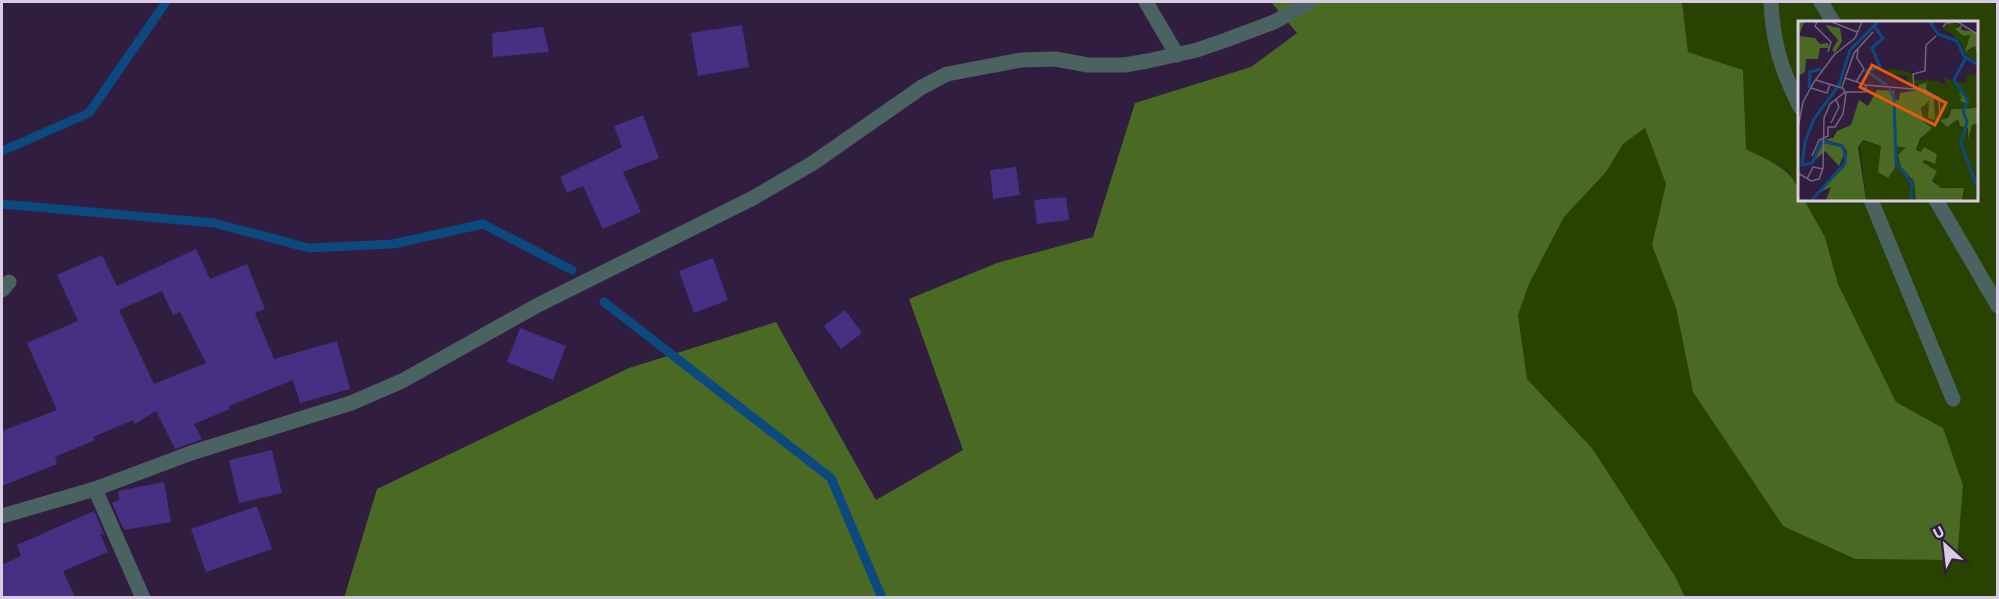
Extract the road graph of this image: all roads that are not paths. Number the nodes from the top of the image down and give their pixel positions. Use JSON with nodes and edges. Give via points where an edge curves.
{"nodes":[{"id":1,"x":1146,"y":2,"type":"edge"},
{"id":2,"x":1310,"y":2,"type":"edge"},
{"id":3,"x":1771,"y":2,"type":"edge"},
{"id":4,"x":1821,"y":2,"type":"edge"},
{"id":5,"x":1832,"y":21,"type":"edge"},
{"id":6,"x":1177,"y":55,"type":"junction"},
{"id":7,"x":1798,"y":103,"type":"edge"},
{"id":8,"x":1871,"y":201,"type":"edge"},
{"id":9,"x":1937,"y":201,"type":"edge"},
{"id":10,"x":1998,"y":306,"type":"edge"},
{"id":11,"x":1953,"y":399,"type":"dead end"},
{"id":12,"x":95,"y":489,"type":"junction"},
{"id":13,"x":2,"y":516,"type":"edge"},
{"id":14,"x":143,"y":597,"type":"edge"}],
"edges":[{"from":1,"to":6,"type":"street"},
{"from":2,"to":6,"type":"street","via":[[1274,22]]},
{"from":3,"to":7,"type":"street","via":[[1773,34],[1784,75]]},
{"from":4,"to":5,"type":"street"},
{"from":6,"to":12,"type":"street","via":[[1124,65],[1021,60],[947,74],[753,198],[538,305],[402,381],[351,403],[194,452]]},
{"from":8,"to":11,"type":"street"},
{"from":9,"to":10,"type":"street"},
{"from":12,"to":13,"type":"street"},
{"from":12,"to":14,"type":"street"}]}
